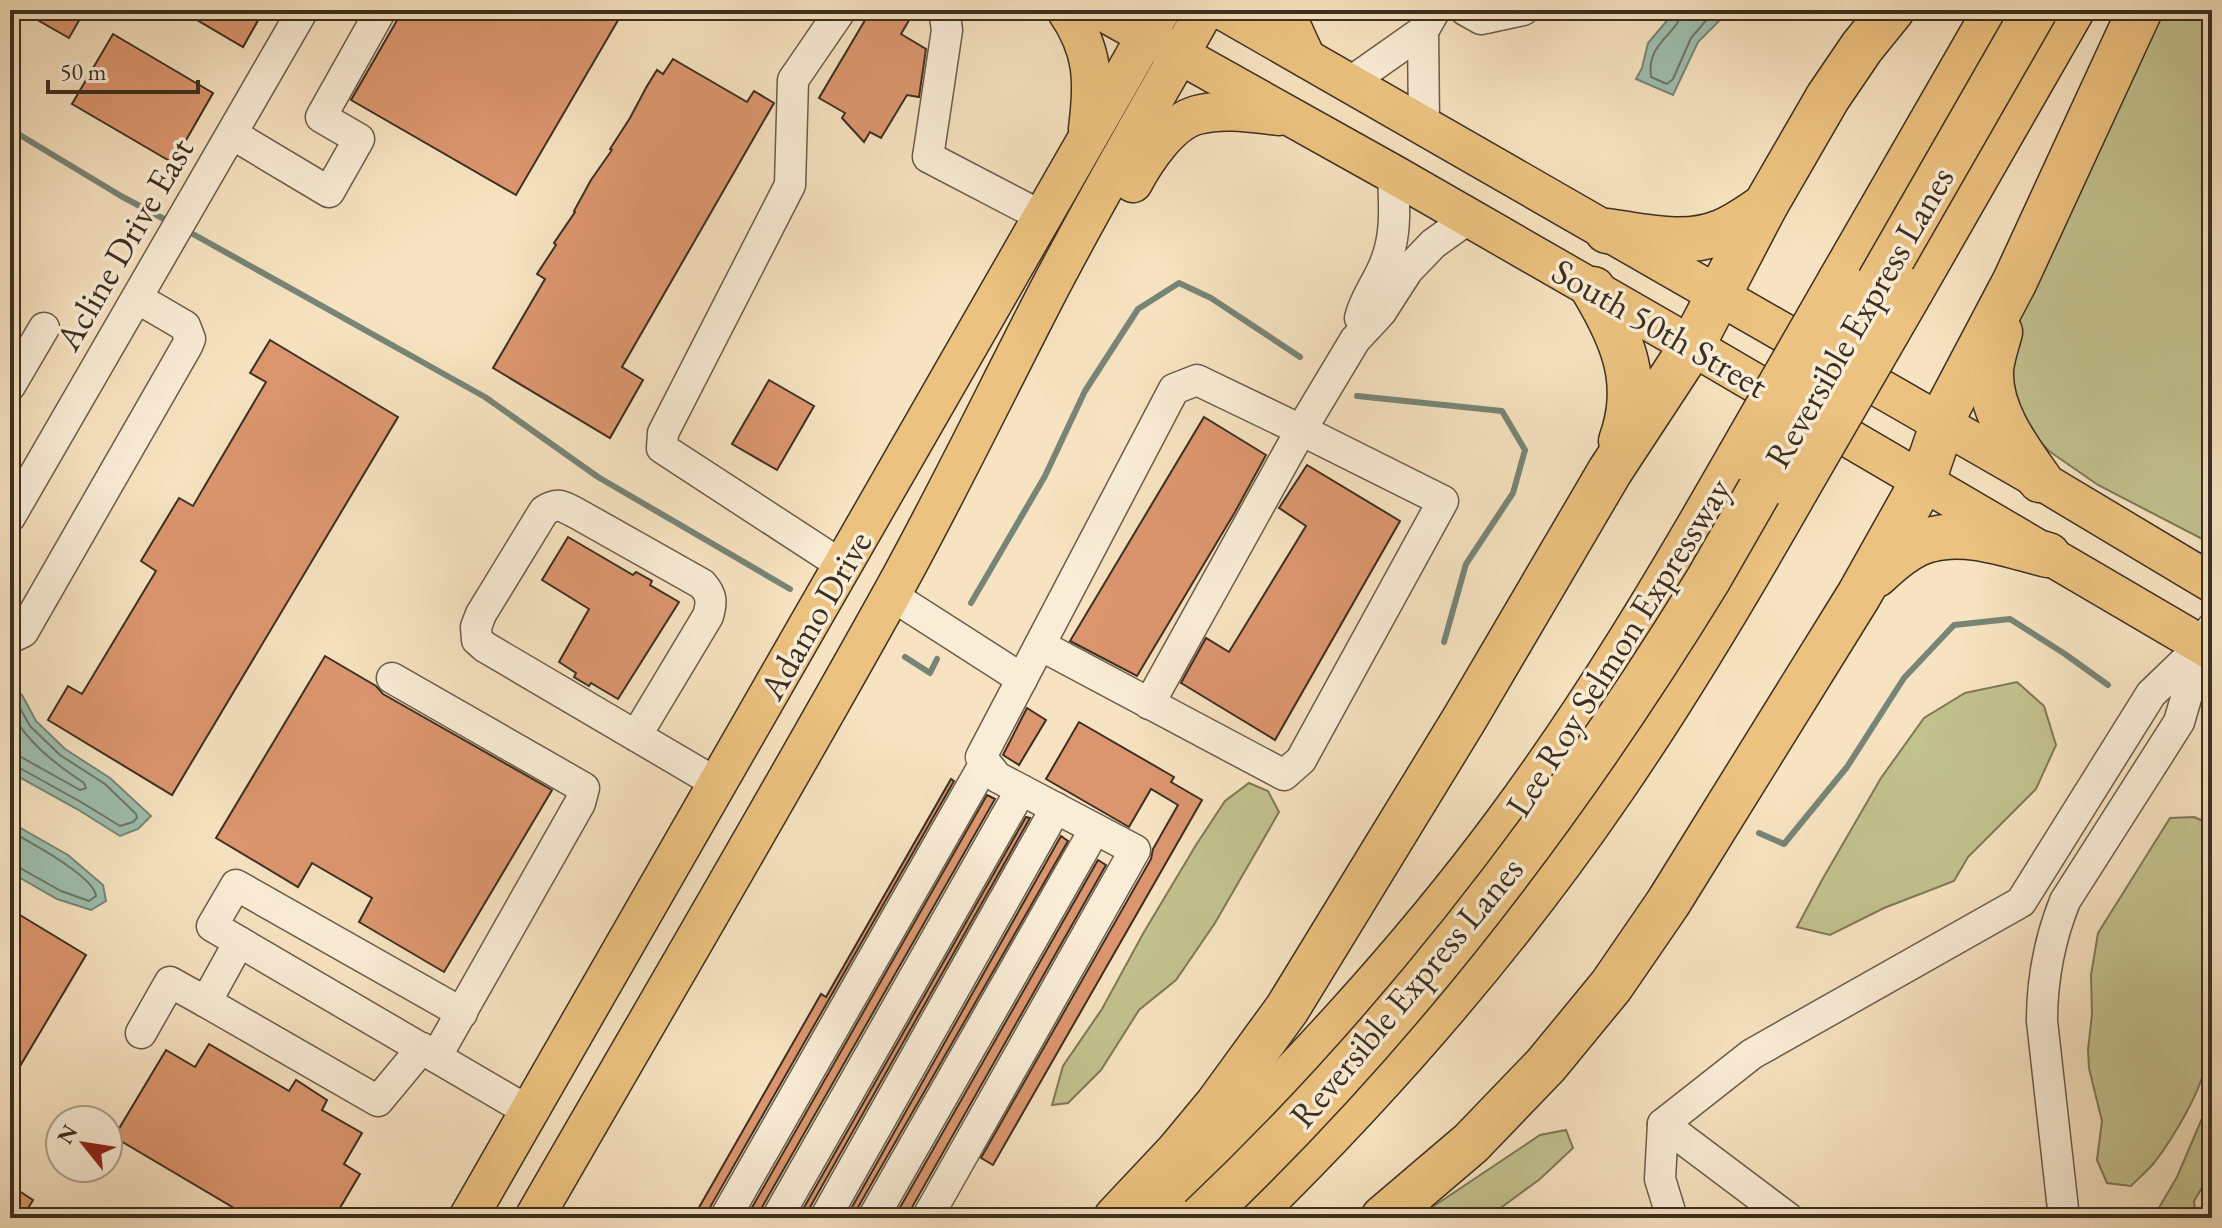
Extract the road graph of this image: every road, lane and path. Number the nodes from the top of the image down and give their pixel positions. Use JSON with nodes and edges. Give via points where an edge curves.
{"nodes":[{"id":1,"x":303,"y":10,"type":"edge"},
{"id":2,"x":381,"y":10,"type":"edge"},
{"id":3,"x":841,"y":10,"type":"edge"},
{"id":4,"x":944,"y":10,"type":"edge"},
{"id":5,"x":1066,"y":10,"type":"edge"},
{"id":6,"x":1100,"y":10,"type":"edge"},
{"id":7,"x":1205,"y":10,"type":"edge"},
{"id":8,"x":1222,"y":10,"type":"edge"},
{"id":9,"x":1284,"y":10,"type":"edge"},
{"id":10,"x":1465,"y":10,"type":"edge"},
{"id":11,"x":1523,"y":10,"type":"edge"},
{"id":12,"x":1892,"y":10,"type":"edge"},
{"id":13,"x":1996,"y":10,"type":"edge"},
{"id":14,"x":2035,"y":10,"type":"edge"},
{"id":15,"x":2072,"y":10,"type":"edge"},
{"id":16,"x":2140,"y":10,"type":"edge"},
{"id":17,"x":1429,"y":21,"type":"edge"},
{"id":18,"x":1154,"y":23,"type":"edge"},
{"id":19,"x":1180,"y":54,"type":"junction"},
{"id":20,"x":1306,"y":58,"type":"junction"},
{"id":21,"x":1349,"y":83,"type":"junction"},
{"id":22,"x":1291,"y":117,"type":"junction"},
{"id":23,"x":1424,"y":126,"type":"junction"},
{"id":24,"x":232,"y":134,"type":"junction"},
{"id":25,"x":1087,"y":140,"type":"junction"},
{"id":26,"x":1393,"y":174,"type":"junction"},
{"id":27,"x":1765,"y":206,"type":"junction"},
{"id":28,"x":1043,"y":217,"type":"junction"},
{"id":29,"x":1469,"y":218,"type":"junction"},
{"id":30,"x":1607,"y":231,"type":"junction"},
{"id":31,"x":2015,"y":281,"type":"junction"},
{"id":32,"x":1593,"y":289,"type":"junction"},
{"id":33,"x":1718,"y":295,"type":"junction"},
{"id":34,"x":137,"y":298,"type":"junction"},
{"id":35,"x":44,"y":328,"type":"dead end"},
{"id":36,"x":1355,"y":340,"type":"junction"},
{"id":37,"x":1692,"y":346,"type":"junction"},
{"id":38,"x":10,"y":386,"type":"edge"},
{"id":39,"x":1942,"y":424,"type":"junction"},
{"id":40,"x":1301,"y":430,"type":"junction"},
{"id":41,"x":1610,"y":471,"type":"junction"},
{"id":42,"x":2040,"y":480,"type":"junction"},
{"id":43,"x":1923,"y":481,"type":"junction"},
{"id":44,"x":949,"y":487,"type":"junction"},
{"id":45,"x":10,"y":517,"type":"edge"},
{"id":46,"x":2048,"y":555,"type":"junction"},
{"id":47,"x":843,"y":566,"type":"junction"},
{"id":48,"x":2212,"y":583,"type":"edge"},
{"id":49,"x":891,"y":595,"type":"junction"},
{"id":50,"x":1859,"y":595,"type":"junction"},
{"id":51,"x":10,"y":638,"type":"edge"},
{"id":52,"x":2209,"y":641,"type":"edge"},
{"id":53,"x":1040,"y":645,"type":"junction"},
{"id":54,"x":392,"y":678,"type":"dead end"},
{"id":55,"x":1022,"y":679,"type":"junction"},
{"id":56,"x":1149,"y":704,"type":"junction"},
{"id":57,"x":636,"y":736,"type":"junction"},
{"id":58,"x":985,"y":763,"type":"junction"},
{"id":59,"x":718,"y":784,"type":"junction"},
{"id":60,"x":1021,"y":790,"type":"junction"},
{"id":61,"x":1056,"y":808,"type":"junction"},
{"id":62,"x":1095,"y":829,"type":"junction"},
{"id":63,"x":902,"y":909,"type":"junction"},
{"id":64,"x":941,"y":931,"type":"junction"},
{"id":65,"x":239,"y":942,"type":"junction"},
{"id":66,"x":975,"y":951,"type":"junction"},
{"id":67,"x":1013,"y":972,"type":"junction"},
{"id":68,"x":1053,"y":995,"type":"junction"},
{"id":69,"x":206,"y":1002,"type":"junction"},
{"id":70,"x":462,"y":1013,"type":"junction"},
{"id":71,"x":141,"y":1033,"type":"dead end"},
{"id":72,"x":429,"y":1053,"type":"junction"},
{"id":73,"x":530,"y":1112,"type":"junction"},
{"id":74,"x":1663,"y":1124,"type":"junction"},
{"id":75,"x":751,"y":1173,"type":"junction"},
{"id":76,"x":784,"y":1206,"type":"edge"},
{"id":77,"x":1782,"y":1216,"type":"edge"},
{"id":78,"x":829,"y":1217,"type":"edge"},
{"id":79,"x":468,"y":1218,"type":"edge"},
{"id":80,"x":534,"y":1218,"type":"edge"},
{"id":81,"x":725,"y":1218,"type":"edge"},
{"id":82,"x":873,"y":1218,"type":"edge"},
{"id":83,"x":927,"y":1218,"type":"edge"},
{"id":84,"x":1116,"y":1218,"type":"edge"},
{"id":85,"x":1151,"y":1218,"type":"edge"},
{"id":86,"x":1201,"y":1218,"type":"edge"},
{"id":87,"x":1247,"y":1218,"type":"edge"},
{"id":88,"x":1383,"y":1218,"type":"edge"},
{"id":89,"x":1672,"y":1218,"type":"edge"},
{"id":90,"x":2064,"y":1218,"type":"edge"}],
"edges":[{"from":1,"to":24,"type":"street","name":"Acline Drive East"},
{"from":2,"to":24,"type":"street","via":[[321,117],[359,139],[329,192]]},
{"from":3,"to":47,"type":"street","via":[[793,80],[790,185],[663,433],[662,448]]},
{"from":4,"to":28,"type":"street","via":[[947,30],[928,157]]},
{"from":5,"to":25,"type":"main road","via":[[1091,63]]},
{"from":6,"to":18,"type":"main road","name":"South 50th Street"},
{"from":7,"to":19,"type":"main road","name":"Adamo Drive"},
{"from":8,"to":20,"type":"main road","name":"South 50th Street"},
{"from":9,"to":20,"type":"main road"},
{"from":10,"to":11,"type":"street","via":[[1481,19]]},
{"from":12,"to":27,"type":"highway","via":[[1845,71]]},
{"from":13,"to":85,"type":"highway","name":"Lee Roy Selmon Expressway","bridge":true,"via":[[1739,457],[1579,721],[1424,929],[1283,1087]]},
{"from":14,"to":86,"type":"highway","name":"Reversible Express Lanes","bridge":true,"via":[[1708,580],[1628,708],[1536,839],[1423,981],[1353,1062]]},
{"from":15,"to":87,"type":"highway","name":"Lee Roy Selmon Expressway","bridge":true,"via":[[1705,647],[1610,792],[1456,993],[1354,1110]]},
{"from":16,"to":31,"type":"highway"},
{"from":17,"to":21,"type":"street"},
{"from":17,"to":23,"type":"street"},
{"from":18,"to":19,"type":"main road","name":"South 50th Street"},
{"from":18,"to":25,"type":"main road","name":"Adamo Drive"},
{"from":19,"to":22,"type":"main road","name":"South 50th Street"},
{"from":19,"to":44,"type":"main road","name":"Adamo Drive","via":[[1050,287]]},
{"from":20,"to":21,"type":"main road","name":"South 50th Street"},
{"from":21,"to":23,"type":"main road","name":"South 50th Street"},
{"from":22,"to":26,"type":"main road","name":"South 50th Street"},
{"from":22,"to":44,"type":"main road","via":[[1230,111],[1195,115],[1158,144],[987,457]]},
{"from":23,"to":30,"type":"main road","name":"South 50th Street"},
{"from":24,"to":34,"type":"street","name":"Acline Drive East"},
{"from":25,"to":28,"type":"main road","name":"Adamo Drive"},
{"from":26,"to":29,"type":"main road","name":"South 50th Street"},
{"from":26,"to":36,"type":"street","via":[[1395,223]]},
{"from":27,"to":30,"type":"highway","via":[[1706,237],[1678,240]]},
{"from":27,"to":33,"type":"highway"},
{"from":28,"to":47,"type":"main road","name":"Adamo Drive"},
{"from":29,"to":32,"type":"main road","name":"South 50th Street"},
{"from":29,"to":36,"type":"street","via":[[1408,270]]},
{"from":30,"to":33,"type":"main road","name":"South 50th Street"},
{"from":31,"to":39,"type":"highway"},
{"from":31,"to":42,"type":"highway","via":[[1991,368],[1992,382],[2002,419]]},
{"from":32,"to":37,"type":"main road","name":"South 50th Street"},
{"from":32,"to":41,"type":"highway","via":[[1618,336],[1630,383],[1623,435]]},
{"from":33,"to":37,"type":"highway"},
{"from":33,"to":39,"type":"main road","name":"South 50th Street"},
{"from":34,"to":45,"type":"street","name":"Acline Drive East"},
{"from":34,"to":51,"type":"street","via":[[185,326],[190,339],[23,632]]},
{"from":35,"to":38,"type":"street"},
{"from":36,"to":40,"type":"street"},
{"from":37,"to":41,"type":"highway"},
{"from":37,"to":43,"type":"main road","name":"South 50th Street"},
{"from":39,"to":42,"type":"main road","name":"South 50th Street"},
{"from":39,"to":43,"type":"highway"},
{"from":40,"to":53,"type":"street","via":[[1197,380],[1174,389]]},
{"from":40,"to":56,"type":"street"},
{"from":40,"to":56,"type":"street","via":[[1443,501],[1301,760],[1284,775]]},
{"from":41,"to":84,"type":"highway","via":[[1287,1009],[1217,1105]]},
{"from":42,"to":48,"type":"main road","name":"South 50th Street"},
{"from":43,"to":46,"type":"main road","name":"South 50th Street"},
{"from":43,"to":50,"type":"highway"},
{"from":44,"to":49,"type":"main road","name":"Adamo Drive"},
{"from":46,"to":50,"type":"highway","via":[[1977,537],[1928,540],[1901,554]]},
{"from":46,"to":52,"type":"main road","name":"South 50th Street"},
{"from":47,"to":49,"type":"main road"},
{"from":47,"to":59,"type":"main road","name":"Adamo Drive"},
{"from":49,"to":55,"type":"street"},
{"from":49,"to":80,"type":"main road","name":"Adamo Drive"},
{"from":50,"to":88,"type":"highway","via":[[1611,986],[1509,1105]]},
{"from":52,"to":74,"type":"street","via":[[2151,694],[2021,902],[1752,1054]]},
{"from":52,"to":90,"type":"street","via":[[2179,722],[2065,901],[2048,954],[2042,1021]]},
{"from":53,"to":55,"type":"street"},
{"from":53,"to":56,"type":"street"},
{"from":54,"to":70,"type":"street","via":[[584,788]]},
{"from":55,"to":58,"type":"street","via":[[981,757]]},
{"from":57,"to":57,"type":"street","via":[[477,640],[481,614],[544,511],[553,505],[576,513],[710,593],[708,616]]},
{"from":57,"to":59,"type":"street"},
{"from":58,"to":60,"type":"street"},
{"from":58,"to":63,"type":"street"},
{"from":59,"to":73,"type":"main road","name":"Adamo Drive"},
{"from":60,"to":61,"type":"street"},
{"from":60,"to":64,"type":"street"},
{"from":61,"to":62,"type":"street"},
{"from":61,"to":66,"type":"street"},
{"from":62,"to":67,"type":"street"},
{"from":62,"to":68,"type":"street","via":[[1135,850]]},
{"from":63,"to":64,"type":"street"},
{"from":63,"to":75,"type":"street"},
{"from":64,"to":66,"type":"street"},
{"from":64,"to":76,"type":"street"},
{"from":65,"to":69,"type":"street"},
{"from":65,"to":70,"type":"street","via":[[212,926],[236,885]]},
{"from":65,"to":72,"type":"street"},
{"from":66,"to":67,"type":"street"},
{"from":66,"to":78,"type":"street"},
{"from":67,"to":68,"type":"street"},
{"from":67,"to":82,"type":"street"},
{"from":68,"to":83,"type":"street"},
{"from":69,"to":71,"type":"street","via":[[170,982]]},
{"from":69,"to":72,"type":"street","via":[[378,1101]]},
{"from":70,"to":72,"type":"street"},
{"from":72,"to":73,"type":"street"},
{"from":73,"to":79,"type":"main road","name":"Adamo Drive"},
{"from":74,"to":77,"type":"street"},
{"from":74,"to":89,"type":"street","via":[[1660,1179]]},
{"from":75,"to":76,"type":"street"},
{"from":75,"to":81,"type":"street"},
{"from":76,"to":78,"type":"street"}]}
